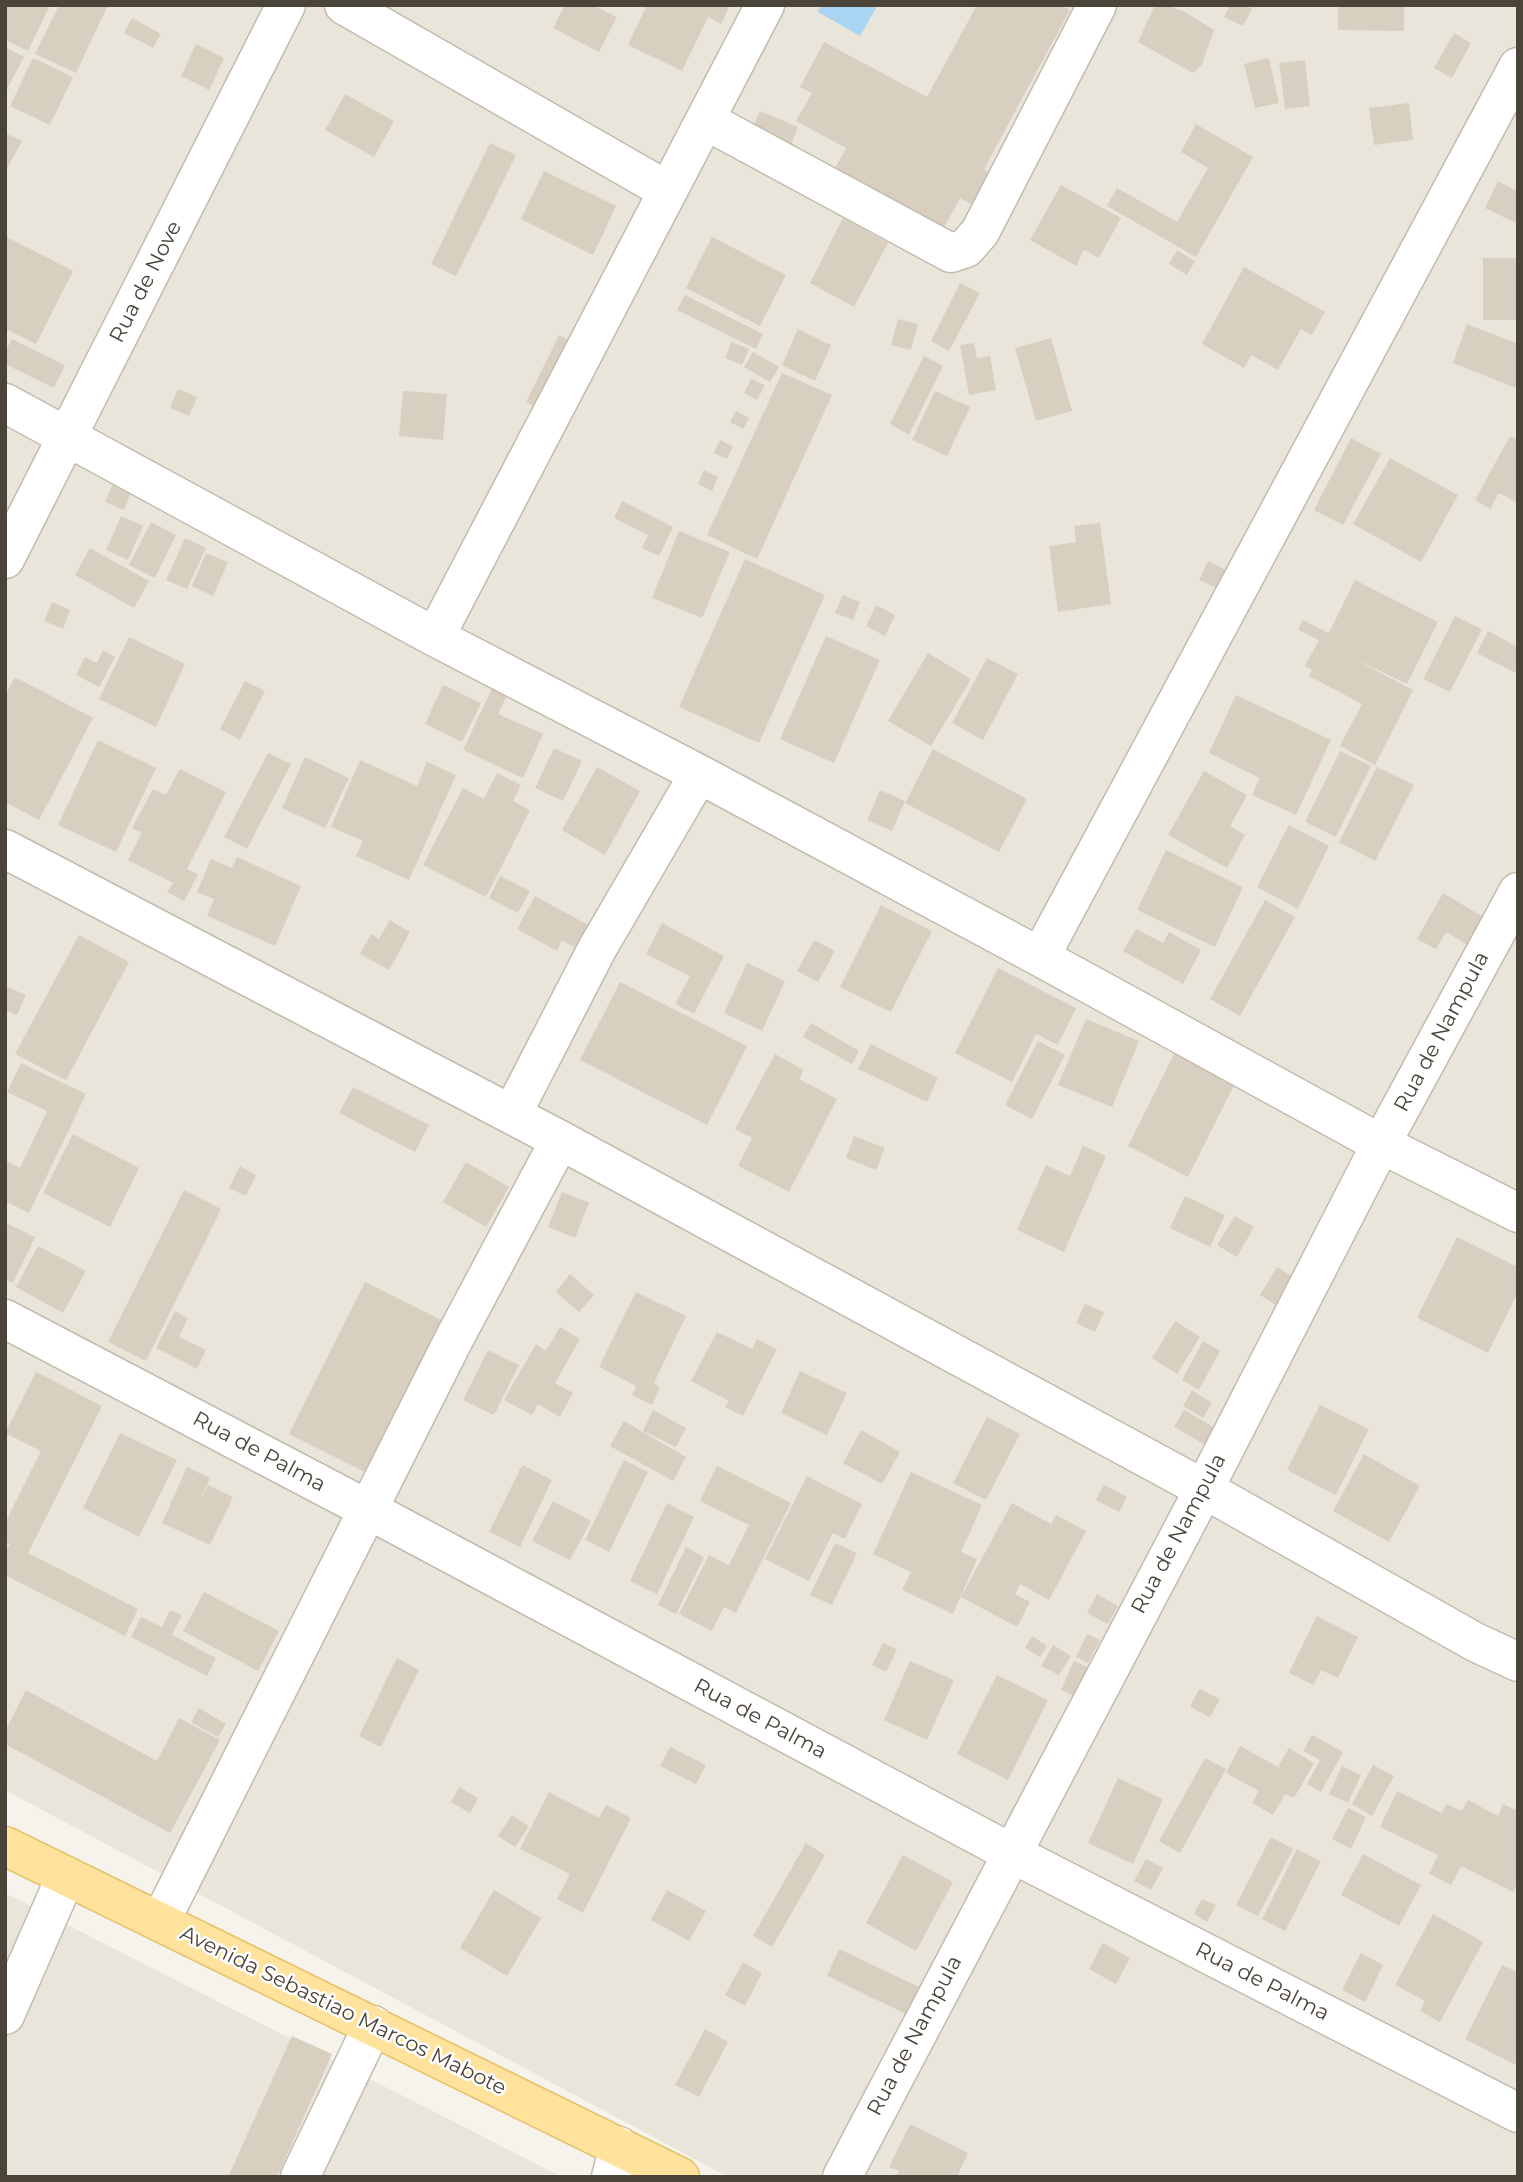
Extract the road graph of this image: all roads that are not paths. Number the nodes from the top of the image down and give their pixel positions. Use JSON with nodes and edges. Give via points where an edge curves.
{"nodes":[{"id":1,"x":286,"y":5,"type":"edge"},
{"id":2,"x":344,"y":5,"type":"edge"},
{"id":3,"x":765,"y":5,"type":"edge"},
{"id":4,"x":1097,"y":5,"type":"edge"},
{"id":5,"x":1518,"y":67,"type":"edge"},
{"id":6,"x":705,"y":120,"type":"junction"},
{"id":7,"x":668,"y":191,"type":"junction"},
{"id":8,"x":5,"y":403,"type":"edge"},
{"id":9,"x":68,"y":436,"type":"junction"},
{"id":10,"x":5,"y":559,"type":"edge"},
{"id":11,"x":435,"y":637,"type":"junction"},
{"id":12,"x":699,"y":775,"type":"junction"},
{"id":13,"x":5,"y":849,"type":"edge"},
{"id":14,"x":1518,"y":892,"type":"edge"},
{"id":15,"x":1040,"y":957,"type":"junction"},
{"id":16,"x":512,"y":1114,"type":"junction"},
{"id":17,"x":560,"y":1140,"type":"junction"},
{"id":18,"x":1381,"y":1144,"type":"junction"},
{"id":19,"x":1518,"y":1213,"type":"edge"},
{"id":20,"x":5,"y":1318,"type":"edge"},
{"id":21,"x":1204,"y":1489,"type":"junction"},
{"id":22,"x":367,"y":1509,"type":"junction"},
{"id":23,"x":1518,"y":1662,"type":"edge"},
{"id":24,"x":5,"y":1846,"type":"edge"},
{"id":25,"x":1011,"y":1853,"type":"junction"},
{"id":26,"x":66,"y":1876,"type":"junction"},
{"id":27,"x":160,"y":1922,"type":"junction"},
{"id":28,"x":5,"y":2015,"type":"edge"},
{"id":29,"x":373,"y":2025,"type":"junction"},
{"id":30,"x":1518,"y":2113,"type":"edge"},
{"id":31,"x":615,"y":2162,"type":"edge"},
{"id":32,"x":300,"y":2177,"type":"edge"},
{"id":33,"x":680,"y":2177,"type":"edge"},
{"id":34,"x":842,"y":2177,"type":"edge"}],
"edges":[{"from":1,"to":9,"type":"street","name":"Rua de Nove"},
{"from":2,"to":7,"type":"street"},
{"from":3,"to":6,"type":"street"},
{"from":4,"to":6,"type":"street","via":[[980,232],[966,248],[951,253]]},
{"from":5,"to":15,"type":"street"},
{"from":6,"to":7,"type":"street"},
{"from":7,"to":11,"type":"street"},
{"from":8,"to":9,"type":"street"},
{"from":9,"to":10,"type":"street","name":"Rua de Nove"},
{"from":9,"to":11,"type":"street"},
{"from":11,"to":12,"type":"street"},
{"from":12,"to":15,"type":"street"},
{"from":12,"to":16,"type":"street","via":[[597,949]]},
{"from":13,"to":16,"type":"street"},
{"from":14,"to":18,"type":"street","name":"Rua de Nampula"},
{"from":15,"to":18,"type":"street"},
{"from":16,"to":17,"type":"street"},
{"from":17,"to":21,"type":"street"},
{"from":17,"to":22,"type":"street"},
{"from":18,"to":19,"type":"street"},
{"from":18,"to":21,"type":"street","name":"Rua de Nampula"},
{"from":20,"to":22,"type":"street","name":"Rua de Palma"},
{"from":21,"to":23,"type":"street"},
{"from":21,"to":25,"type":"street","name":"Rua de Nampula"},
{"from":22,"to":25,"type":"street","name":"Rua de Palma"},
{"from":22,"to":27,"type":"street"},
{"from":24,"to":26,"type":"main road","name":"Avenida Sebastiao Marcos Mabote"},
{"from":25,"to":30,"type":"street","name":"Rua de Palma"},
{"from":25,"to":34,"type":"street","name":"Rua de Nampula"},
{"from":26,"to":27,"type":"main road","name":"Avenida Sebastiao Marcos Mabote"},
{"from":26,"to":28,"type":"street"},
{"from":27,"to":29,"type":"main road","name":"Avenida Sebastiao Marcos Mabote"},
{"from":29,"to":31,"type":"main road","name":"Avenida Sebastiao Marcos Mabote"},
{"from":29,"to":32,"type":"street"},
{"from":31,"to":33,"type":"main road","name":"Avenida Sebastiao Marcos Mabote"}]}
